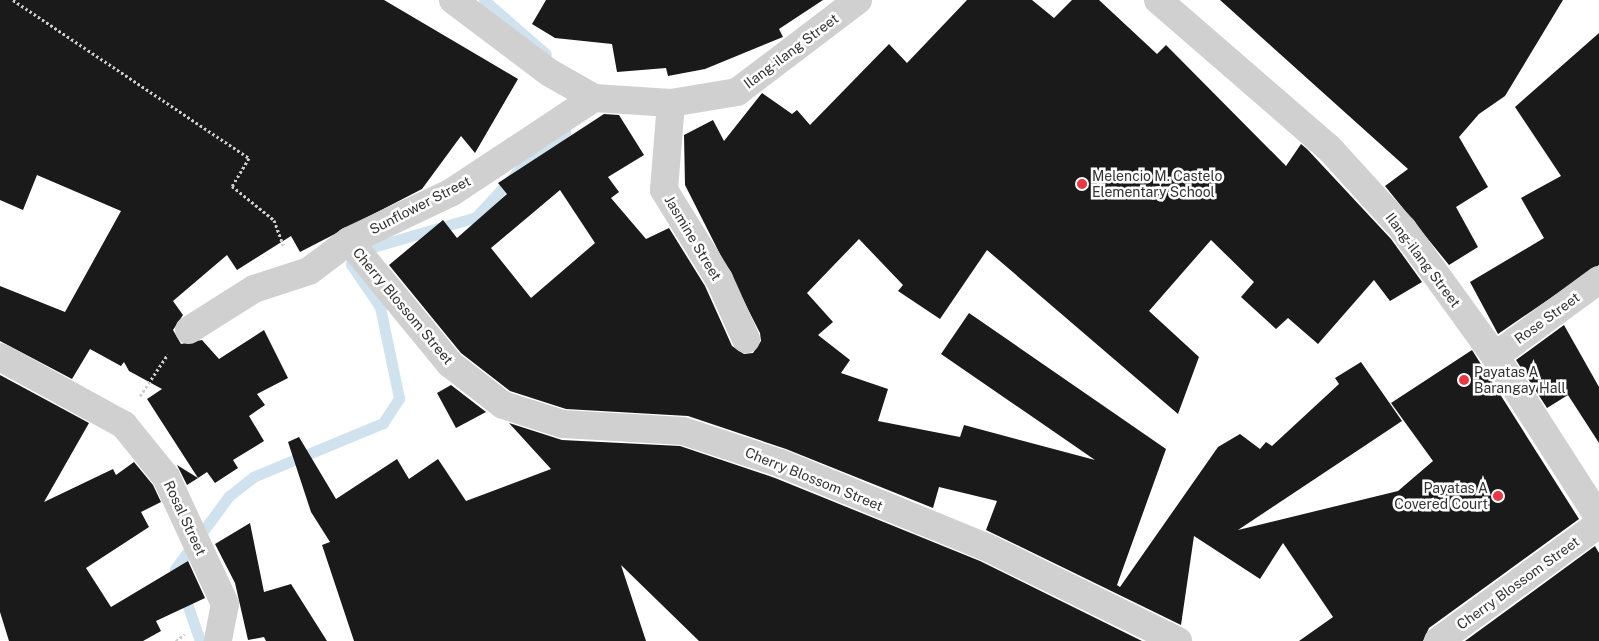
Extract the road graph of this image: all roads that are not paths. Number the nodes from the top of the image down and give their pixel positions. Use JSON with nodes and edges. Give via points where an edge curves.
{"nodes":[{"id":1,"x":453,"y":0,"type":"edge"},
{"id":2,"x":858,"y":0,"type":"edge"},
{"id":3,"x":1158,"y":0,"type":"edge"},
{"id":4,"x":594,"y":98,"type":"junction"},
{"id":5,"x":671,"y":103,"type":"junction"},
{"id":6,"x":357,"y":252,"type":"junction"},
{"id":7,"x":1599,"y":280,"type":"edge"},
{"id":8,"x":189,"y":330,"type":"road end"},
{"id":9,"x":746,"y":339,"type":"dead end"},
{"id":10,"x":1495,"y":356,"type":"junction"},
{"id":11,"x":0,"y":357,"type":"edge"},
{"id":12,"x":1599,"y":518,"type":"edge"},
{"id":13,"x":1599,"y":524,"type":"edge"},
{"id":14,"x":218,"y":641,"type":"edge"},
{"id":15,"x":1178,"y":641,"type":"edge"},
{"id":16,"x":1438,"y":641,"type":"edge"}],
"edges":[{"from":1,"to":4,"type":"street","name":"Ilang-ilang Street","via":[[550,73]]},
{"from":2,"to":5,"type":"street","name":"Ilang-ilang Street","via":[[736,92]]},
{"from":3,"to":10,"type":"street","name":"Ilang-ilang Street","via":[[1328,147],[1403,229]]},
{"from":4,"to":5,"type":"street","name":"Ilang-ilang Street"},
{"from":4,"to":6,"type":"street","name":"Sunflower Street"},
{"from":5,"to":9,"type":"street","name":"Jasmine Street","via":[[664,190],[719,279]]},
{"from":6,"to":8,"type":"street","name":"Sunflower Street","via":[[254,289]]},
{"from":6,"to":15,"type":"street","name":"Cherry Blossom Street","via":[[450,364],[502,406],[563,424],[683,431],[780,463],[986,548]]},
{"from":7,"to":10,"type":"street","name":"Rose Street"},
{"from":10,"to":12,"type":"street","name":"Ilang-ilang Street"},
{"from":11,"to":14,"type":"street","name":"Rosal Street","via":[[124,425],[166,477],[225,604]]},
{"from":13,"to":16,"type":"street","name":"Cherry Blossom Street"}]}
